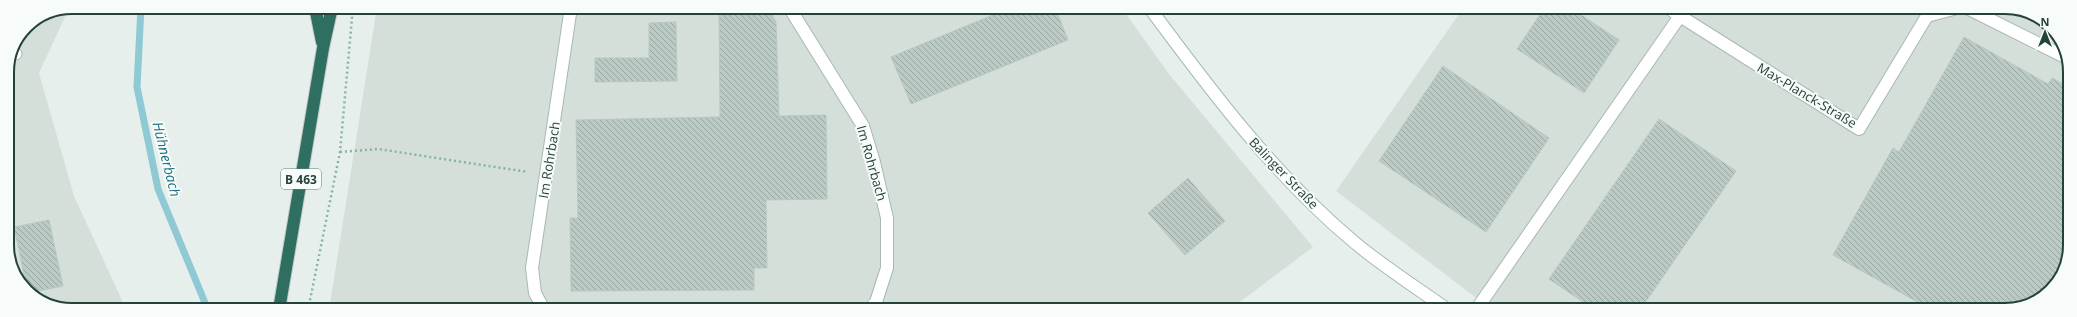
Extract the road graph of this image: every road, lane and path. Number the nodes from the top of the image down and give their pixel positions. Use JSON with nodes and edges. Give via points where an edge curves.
{"nodes":[{"id":1,"x":316,"y":14,"type":"edge"},
{"id":2,"x":330,"y":14,"type":"edge"},
{"id":3,"x":352,"y":14,"type":"edge"},
{"id":4,"x":570,"y":14,"type":"edge"},
{"id":5,"x":793,"y":14,"type":"edge"},
{"id":6,"x":1154,"y":14,"type":"edge"},
{"id":7,"x":1677,"y":14,"type":"edge"},
{"id":8,"x":1934,"y":14,"type":"edge"},
{"id":9,"x":1979,"y":14,"type":"edge"},
{"id":10,"x":1680,"y":16,"type":"junction"},
{"id":11,"x":323,"y":48,"type":"junction"},
{"id":12,"x":2060,"y":55,"type":"edge"},
{"id":13,"x":340,"y":152,"type":"junction"},
{"id":14,"x":547,"y":174,"type":"junction"},
{"id":15,"x":280,"y":303,"type":"edge"},
{"id":16,"x":309,"y":303,"type":"edge"},
{"id":17,"x":540,"y":303,"type":"edge"},
{"id":18,"x":873,"y":303,"type":"edge"},
{"id":19,"x":1438,"y":303,"type":"edge"},
{"id":20,"x":1481,"y":303,"type":"edge"}],
"edges":[{"from":1,"to":11,"type":"highway","number":"B 463"},
{"from":2,"to":11,"type":"highway","number":"B 463"},
{"from":3,"to":13,"type":"path"},
{"from":4,"to":14,"type":"street","name":"Im Rohrbach"},
{"from":5,"to":18,"type":"street","name":"Im Rohrbach","via":[[863,126],[874,162],[887,218],[887,268]]},
{"from":6,"to":19,"type":"street","name":"Balinger Straße","via":[[1259,150],[1354,242]]},
{"from":7,"to":10,"type":"street","name":"Max-Planck-Straße"},
{"from":8,"to":10,"type":"street","name":"Max-Planck-Straße","via":[[1927,16],[1859,129]]},
{"from":9,"to":12,"type":"street"},
{"from":10,"to":20,"type":"street"},
{"from":11,"to":15,"type":"highway","number":"B 463"},
{"from":13,"to":14,"type":"path","via":[[378,149]]},
{"from":13,"to":16,"type":"path"},
{"from":14,"to":17,"type":"street","name":"Im Rohrbach","via":[[532,268],[535,293]]}]}
